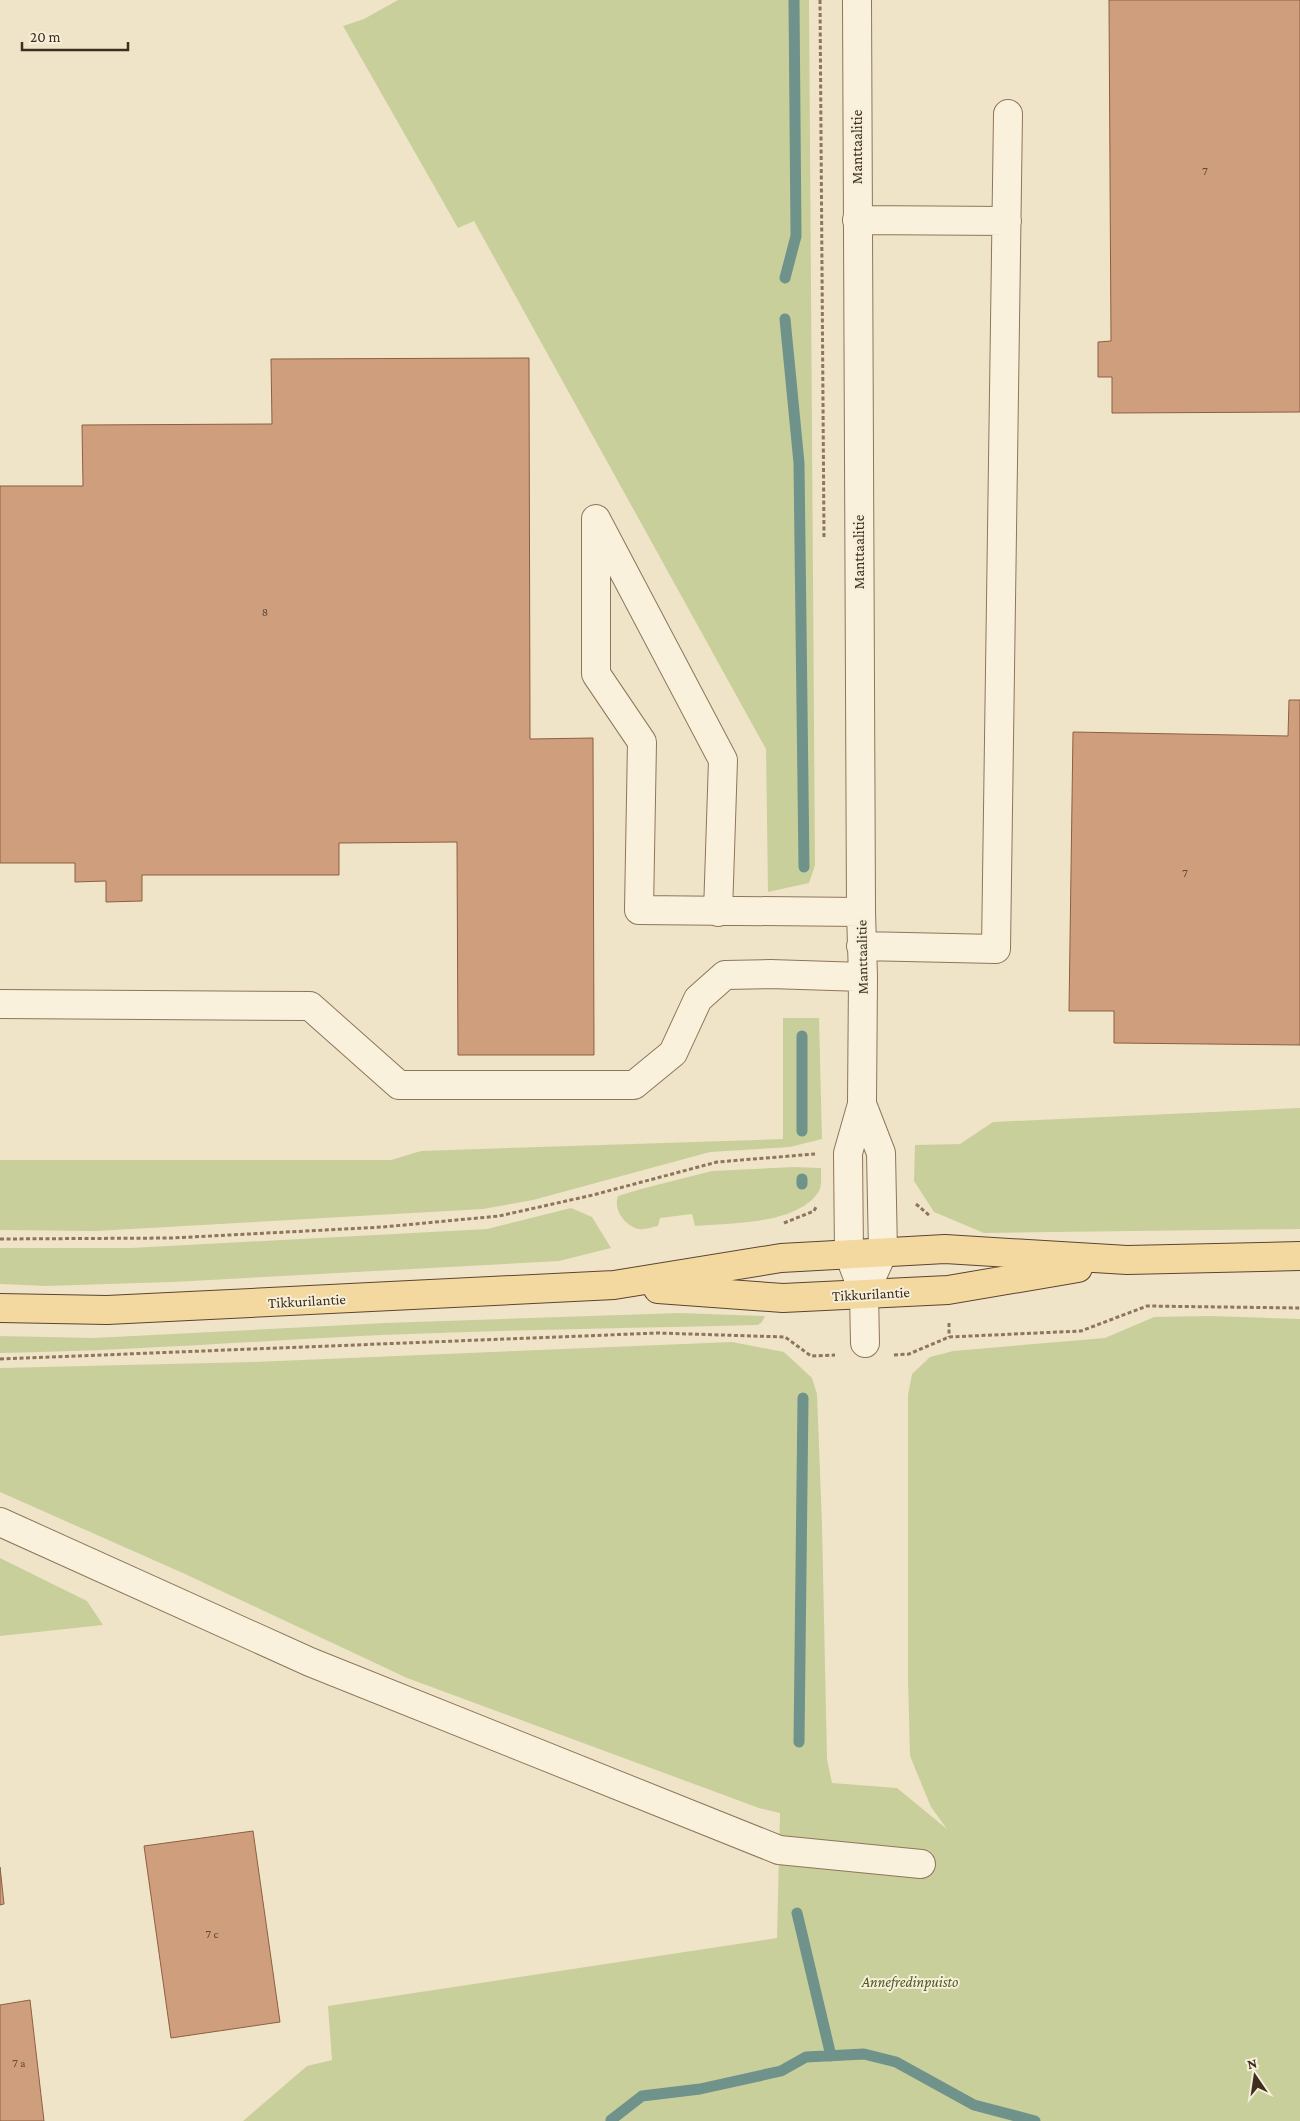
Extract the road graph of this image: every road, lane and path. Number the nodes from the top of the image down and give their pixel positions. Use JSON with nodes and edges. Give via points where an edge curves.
{"nodes":[{"id":1,"x":857,"y":0,"type":"edge"},
{"id":2,"x":1008,"y":114,"type":"dead end"},
{"id":3,"x":857,"y":220,"type":"junction"},
{"id":4,"x":1007,"y":221,"type":"junction"},
{"id":5,"x":718,"y":912,"type":"junction"},
{"id":6,"x":861,"y":912,"type":"junction"},
{"id":7,"x":862,"y":946,"type":"junction"},
{"id":8,"x":863,"y":977,"type":"junction"},
{"id":9,"x":0,"y":1004,"type":"edge"},
{"id":10,"x":862,"y":1104,"type":"junction"},
{"id":11,"x":822,"y":1154,"type":"dead end"},
{"id":12,"x":818,"y":1204,"type":"dead end"},
{"id":13,"x":780,"y":1225,"type":"dead end"},
{"id":14,"x":0,"y":1238,"type":"edge"},
{"id":15,"x":883,"y":1252,"type":"junction"},
{"id":16,"x":849,"y":1254,"type":"junction"},
{"id":17,"x":1298,"y":1257,"type":"edge"},
{"id":18,"x":1127,"y":1260,"type":"junction"},
{"id":19,"x":614,"y":1285,"type":"junction"},
{"id":20,"x":864,"y":1294,"type":"junction"},
{"id":21,"x":0,"y":1308,"type":"edge"},
{"id":22,"x":1300,"y":1308,"type":"edge"},
{"id":23,"x":865,"y":1343,"type":"dead end"},
{"id":24,"x":909,"y":1354,"type":"dead end"},
{"id":25,"x":811,"y":1356,"type":"dead end"},
{"id":26,"x":0,"y":1360,"type":"edge"},
{"id":27,"x":0,"y":1522,"type":"edge"},
{"id":28,"x":921,"y":1864,"type":"dead end"}],
"edges":[{"from":1,"to":3,"type":"street","name":"Manttaalitie"},
{"from":2,"to":4,"type":"street"},
{"from":3,"to":4,"type":"street"},
{"from":3,"to":6,"type":"street","name":"Manttaalitie"},
{"from":4,"to":7,"type":"street","via":[[996,949]]},
{"from":5,"to":5,"type":"street","via":[[639,910],[642,742],[596,674],[596,519],[723,760]]},
{"from":5,"to":6,"type":"street"},
{"from":6,"to":7,"type":"street","name":"Manttaalitie"},
{"from":7,"to":8,"type":"street","name":"Manttaalitie"},
{"from":8,"to":9,"type":"street","via":[[725,975],[698,998],[673,1053],[634,1085],[399,1085],[310,1006]]},
{"from":8,"to":10,"type":"street","name":"Manttaalitie"},
{"from":10,"to":15,"type":"street","name":"Manttaalitie","via":[[881,1153]]},
{"from":10,"to":16,"type":"street","name":"Manttaalitie","via":[[848,1153]]},
{"from":11,"to":14,"type":"path","via":[[717,1162],[489,1217],[383,1227],[172,1238]]},
{"from":12,"to":13,"type":"path","via":[[814,1211]]},
{"from":15,"to":16,"type":"main road","name":"Tikkurilantie"},
{"from":15,"to":18,"type":"main road","name":"Tikkurilantie","via":[[945,1249]]},
{"from":15,"to":20,"type":"street","name":"Manttaalitie"},
{"from":16,"to":19,"type":"main road","name":"Tikkurilantie","via":[[782,1258]]},
{"from":16,"to":20,"type":"street","name":"Manttaalitie"},
{"from":17,"to":18,"type":"main road","name":"Tikkurilantie"},
{"from":18,"to":20,"type":"main road","name":"Tikkurilantie","via":[[948,1290]]},
{"from":19,"to":20,"type":"main road","name":"Tikkurilantie","via":[[783,1298]]},
{"from":19,"to":21,"type":"main road","name":"Tikkurilantie","via":[[107,1310]]},
{"from":20,"to":23,"type":"street"},
{"from":22,"to":24,"type":"path","via":[[1147,1306],[1081,1331],[949,1337]]},
{"from":25,"to":26,"type":"path","via":[[785,1337],[658,1332]]},
{"from":27,"to":28,"type":"street","via":[[310,1662],[779,1850]]}]}
